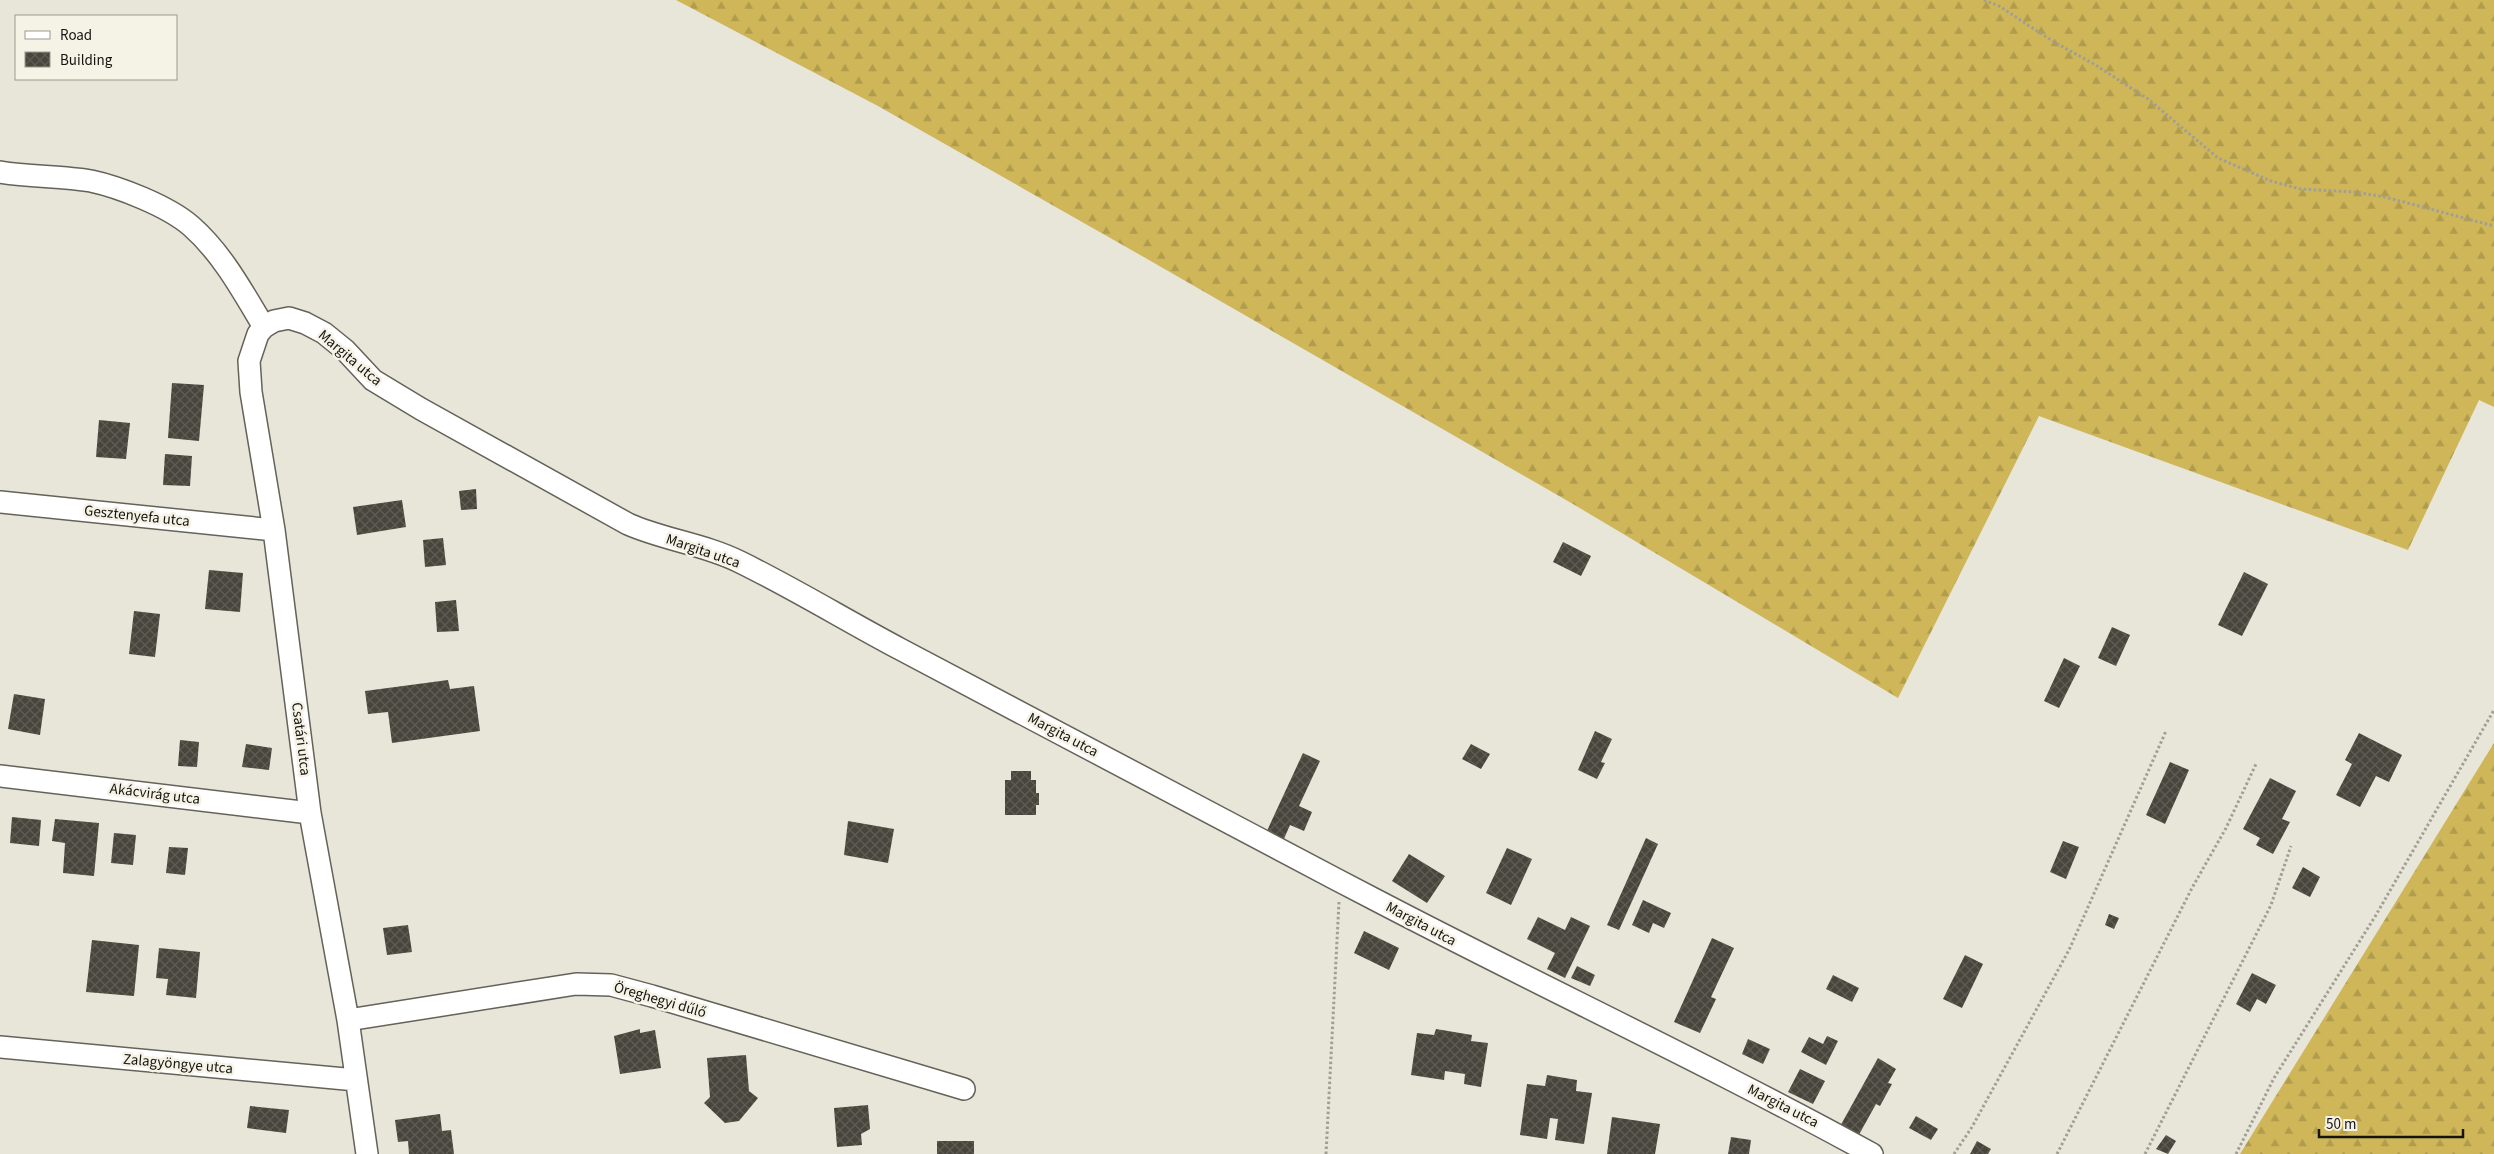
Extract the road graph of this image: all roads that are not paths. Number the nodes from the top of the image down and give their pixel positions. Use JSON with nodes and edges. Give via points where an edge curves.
{"nodes":[{"id":1,"x":0,"y":172,"type":"edge"},
{"id":2,"x":264,"y":327,"type":"junction"},
{"id":3,"x":0,"y":502,"type":"edge"},
{"id":4,"x":274,"y":530,"type":"junction"},
{"id":5,"x":0,"y":776,"type":"edge"},
{"id":6,"x":310,"y":813,"type":"junction"},
{"id":7,"x":348,"y":1020,"type":"junction"},
{"id":8,"x":0,"y":1047,"type":"edge"},
{"id":9,"x":356,"y":1080,"type":"junction"},
{"id":10,"x":964,"y":1089,"type":"dead end"},
{"id":11,"x":367,"y":1154,"type":"edge"},
{"id":12,"x":1872,"y":1154,"type":"edge"}],
"edges":[{"from":1,"to":2,"type":"street","via":[[112,187],[152,203],[190,225],[233,276]]},
{"from":2,"to":4,"type":"street","name":"Csatári utca","via":[[258,334],[249,361],[251,392]]},
{"from":2,"to":12,"type":"street","name":"Margita utca","via":[[289,318],[305,323],[345,350],[373,380],[628,524],[738,561],[1340,882]]},
{"from":3,"to":4,"type":"street","name":"Gesztenyefa utca"},
{"from":4,"to":6,"type":"street","name":"Csatári utca"},
{"from":5,"to":6,"type":"street","name":"Akácvirág utca"},
{"from":6,"to":7,"type":"street","name":"Csatári utca"},
{"from":7,"to":9,"type":"street","name":"Csatári utca"},
{"from":7,"to":10,"type":"street","name":"Öreghegyi dűlő","via":[[559,986],[606,984]]},
{"from":8,"to":9,"type":"street","name":"Zalagyöngye utca"},
{"from":9,"to":11,"type":"street","name":"Csatári utca"}]}
